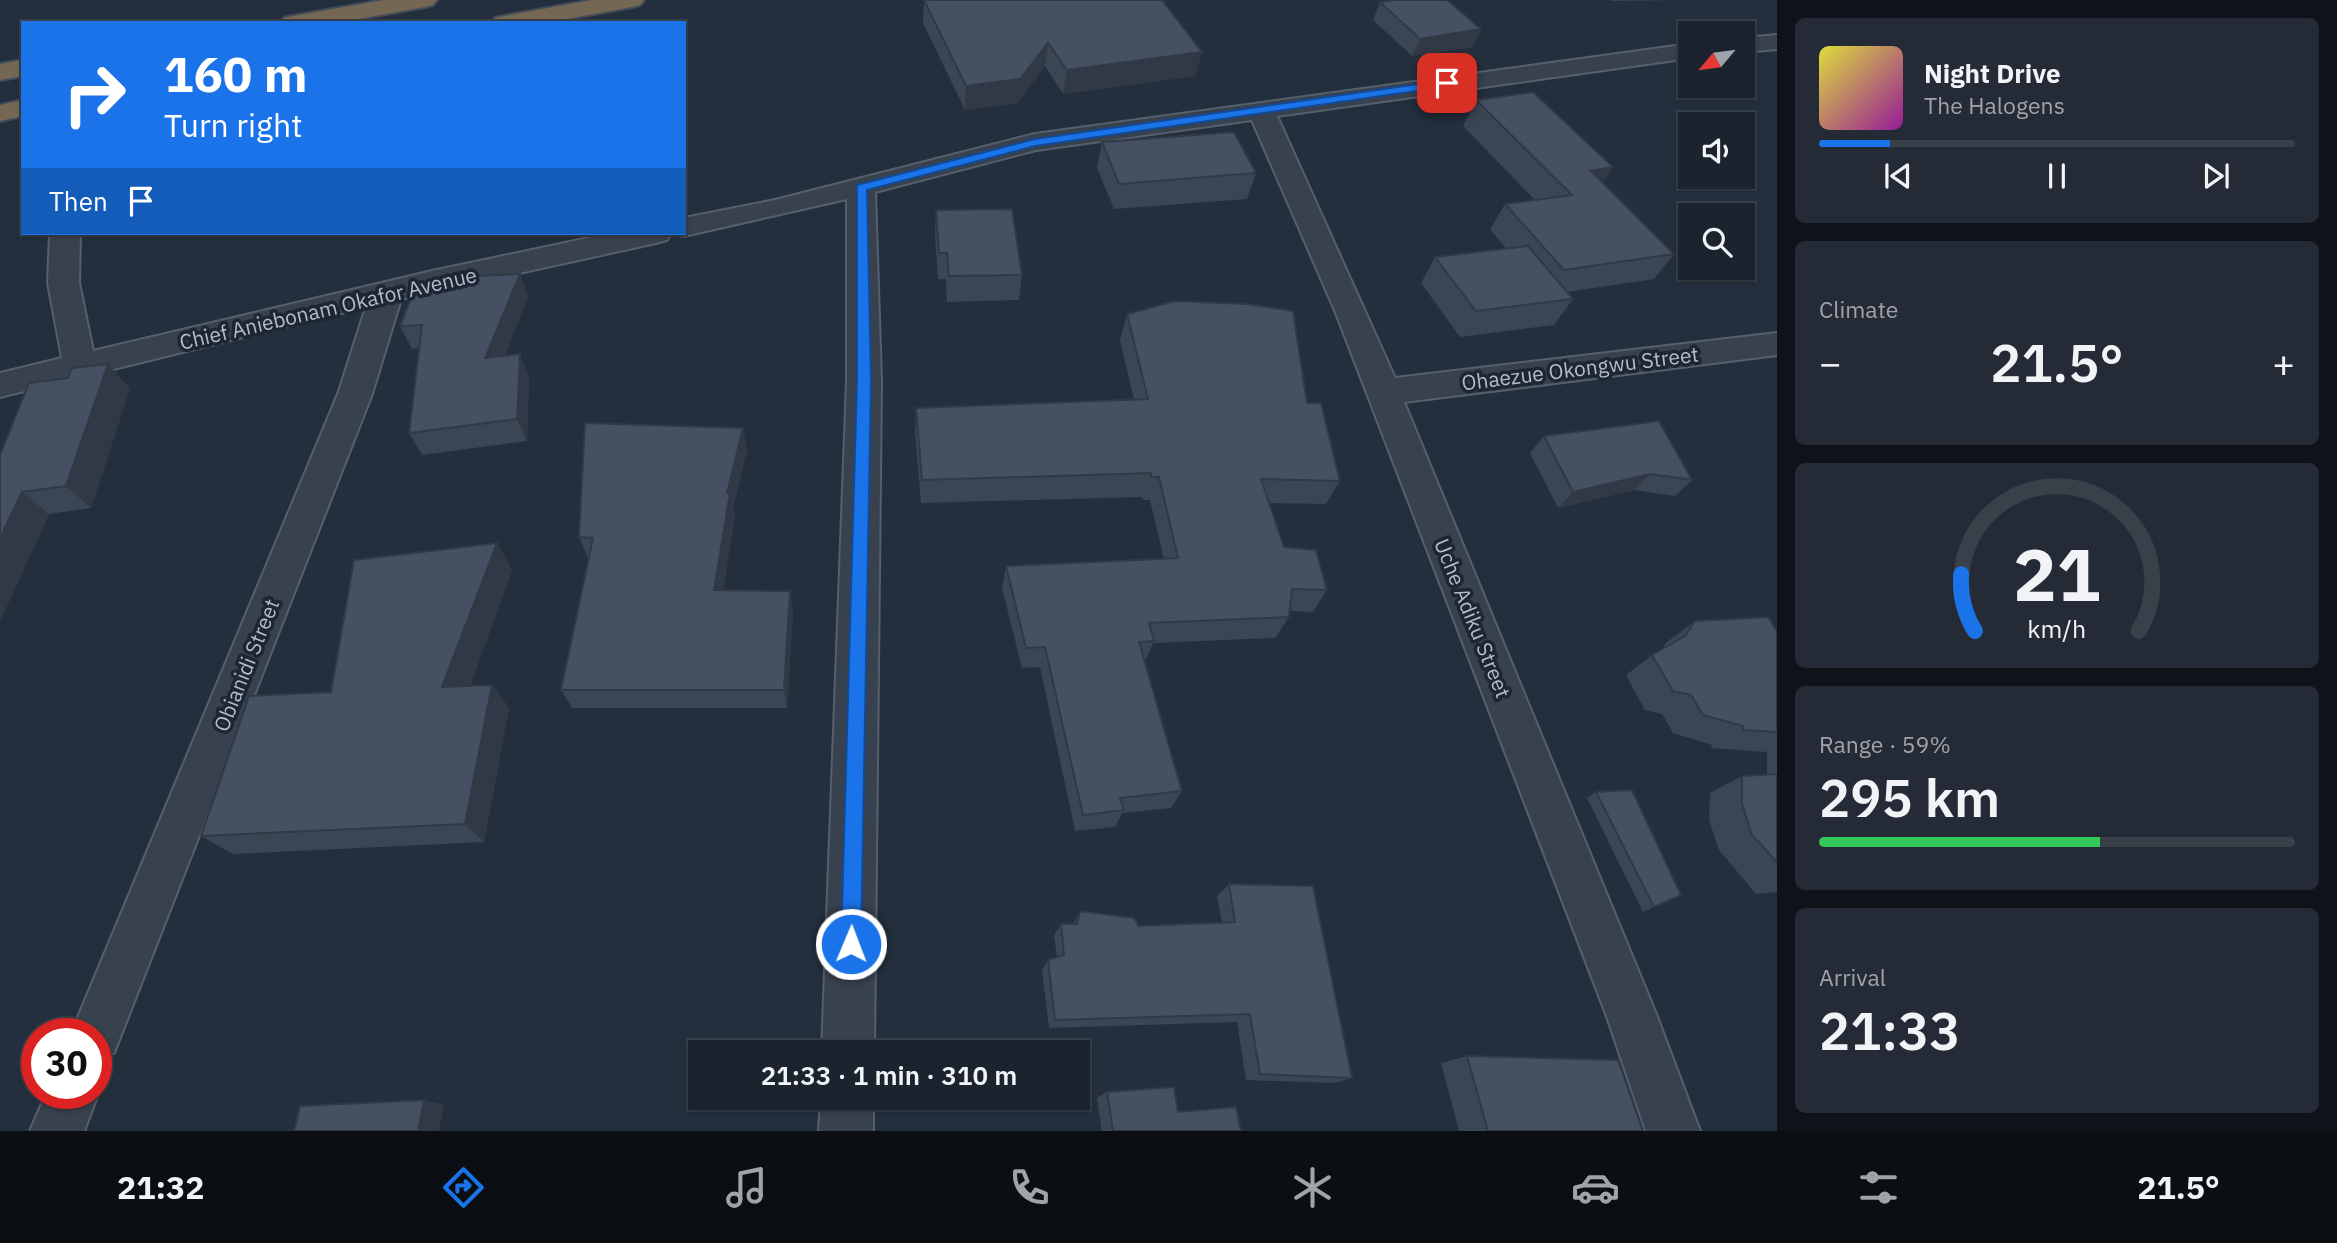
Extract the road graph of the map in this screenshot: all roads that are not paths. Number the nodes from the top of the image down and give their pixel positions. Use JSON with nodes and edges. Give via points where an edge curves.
{"nodes":[{"id":1,"x":425,"y":0,"type":"edge"},
{"id":2,"x":632,"y":0,"type":"edge"},
{"id":3,"x":304,"y":21,"type":"edge"},
{"id":4,"x":515,"y":21,"type":"edge"},
{"id":5,"x":1777,"y":42,"type":"edge"},
{"id":6,"x":1755,"y":44,"type":"edge"},
{"id":7,"x":1678,"y":53,"type":"edge"},
{"id":8,"x":21,"y":68,"type":"edge"},
{"id":9,"x":0,"y":72,"type":"edge"},
{"id":10,"x":21,"y":108,"type":"edge"},
{"id":11,"x":1261,"y":110,"type":"junction"},
{"id":12,"x":0,"y":113,"type":"edge"},
{"id":13,"x":861,"y":188,"type":"junction"},
{"id":14,"x":686,"y":227,"type":"edge"},
{"id":15,"x":65,"y":235,"type":"edge"},
{"id":16,"x":647,"y":235,"type":"edge"},
{"id":17,"x":387,"y":292,"type":"junction"},
{"id":18,"x":1777,"y":344,"type":"edge"},
{"id":19,"x":80,"y":367,"type":"junction"},
{"id":20,"x":0,"y":385,"type":"edge"},
{"id":21,"x":1384,"y":392,"type":"junction"},
{"id":22,"x":103,"y":1018,"type":"edge"},
{"id":23,"x":848,"y":1040,"type":"edge"},
{"id":24,"x":66,"y":1109,"type":"edge"},
{"id":25,"x":847,"y":1110,"type":"edge"},
{"id":26,"x":57,"y":1131,"type":"edge"},
{"id":27,"x":846,"y":1131,"type":"edge"},
{"id":28,"x":1673,"y":1131,"type":"edge"}],
"edges":[{"from":1,"to":3,"type":"highway"},
{"from":2,"to":4,"type":"highway"},
{"from":5,"to":6,"type":"street"},
{"from":7,"to":11,"type":"street"},
{"from":8,"to":9,"type":"highway"},
{"from":10,"to":12,"type":"highway"},
{"from":11,"to":13,"type":"street","via":[[1035,142]]},
{"from":11,"to":21,"type":"street","name":"Uche Adiku Street"},
{"from":13,"to":14,"type":"street"},
{"from":13,"to":23,"type":"street","via":[[864,380]]},
{"from":15,"to":19,"type":"street","via":[[60,256],[63,285]]},
{"from":16,"to":17,"type":"street","name":"Chief Aniebonam Okafor Avenue"},
{"from":17,"to":19,"type":"street","name":"Chief Aniebonam Okafor Avenue"},
{"from":17,"to":22,"type":"street","name":"Obianidi Street","via":[[355,394]]},
{"from":18,"to":21,"type":"street","name":"Ohaezue Okongwu Street"},
{"from":19,"to":20,"type":"street","name":"Chief Aniebonam Okafor Avenue"},
{"from":21,"to":28,"type":"street","name":"Uche Adiku Street"},
{"from":24,"to":26,"type":"street"},
{"from":25,"to":27,"type":"street"}]}
